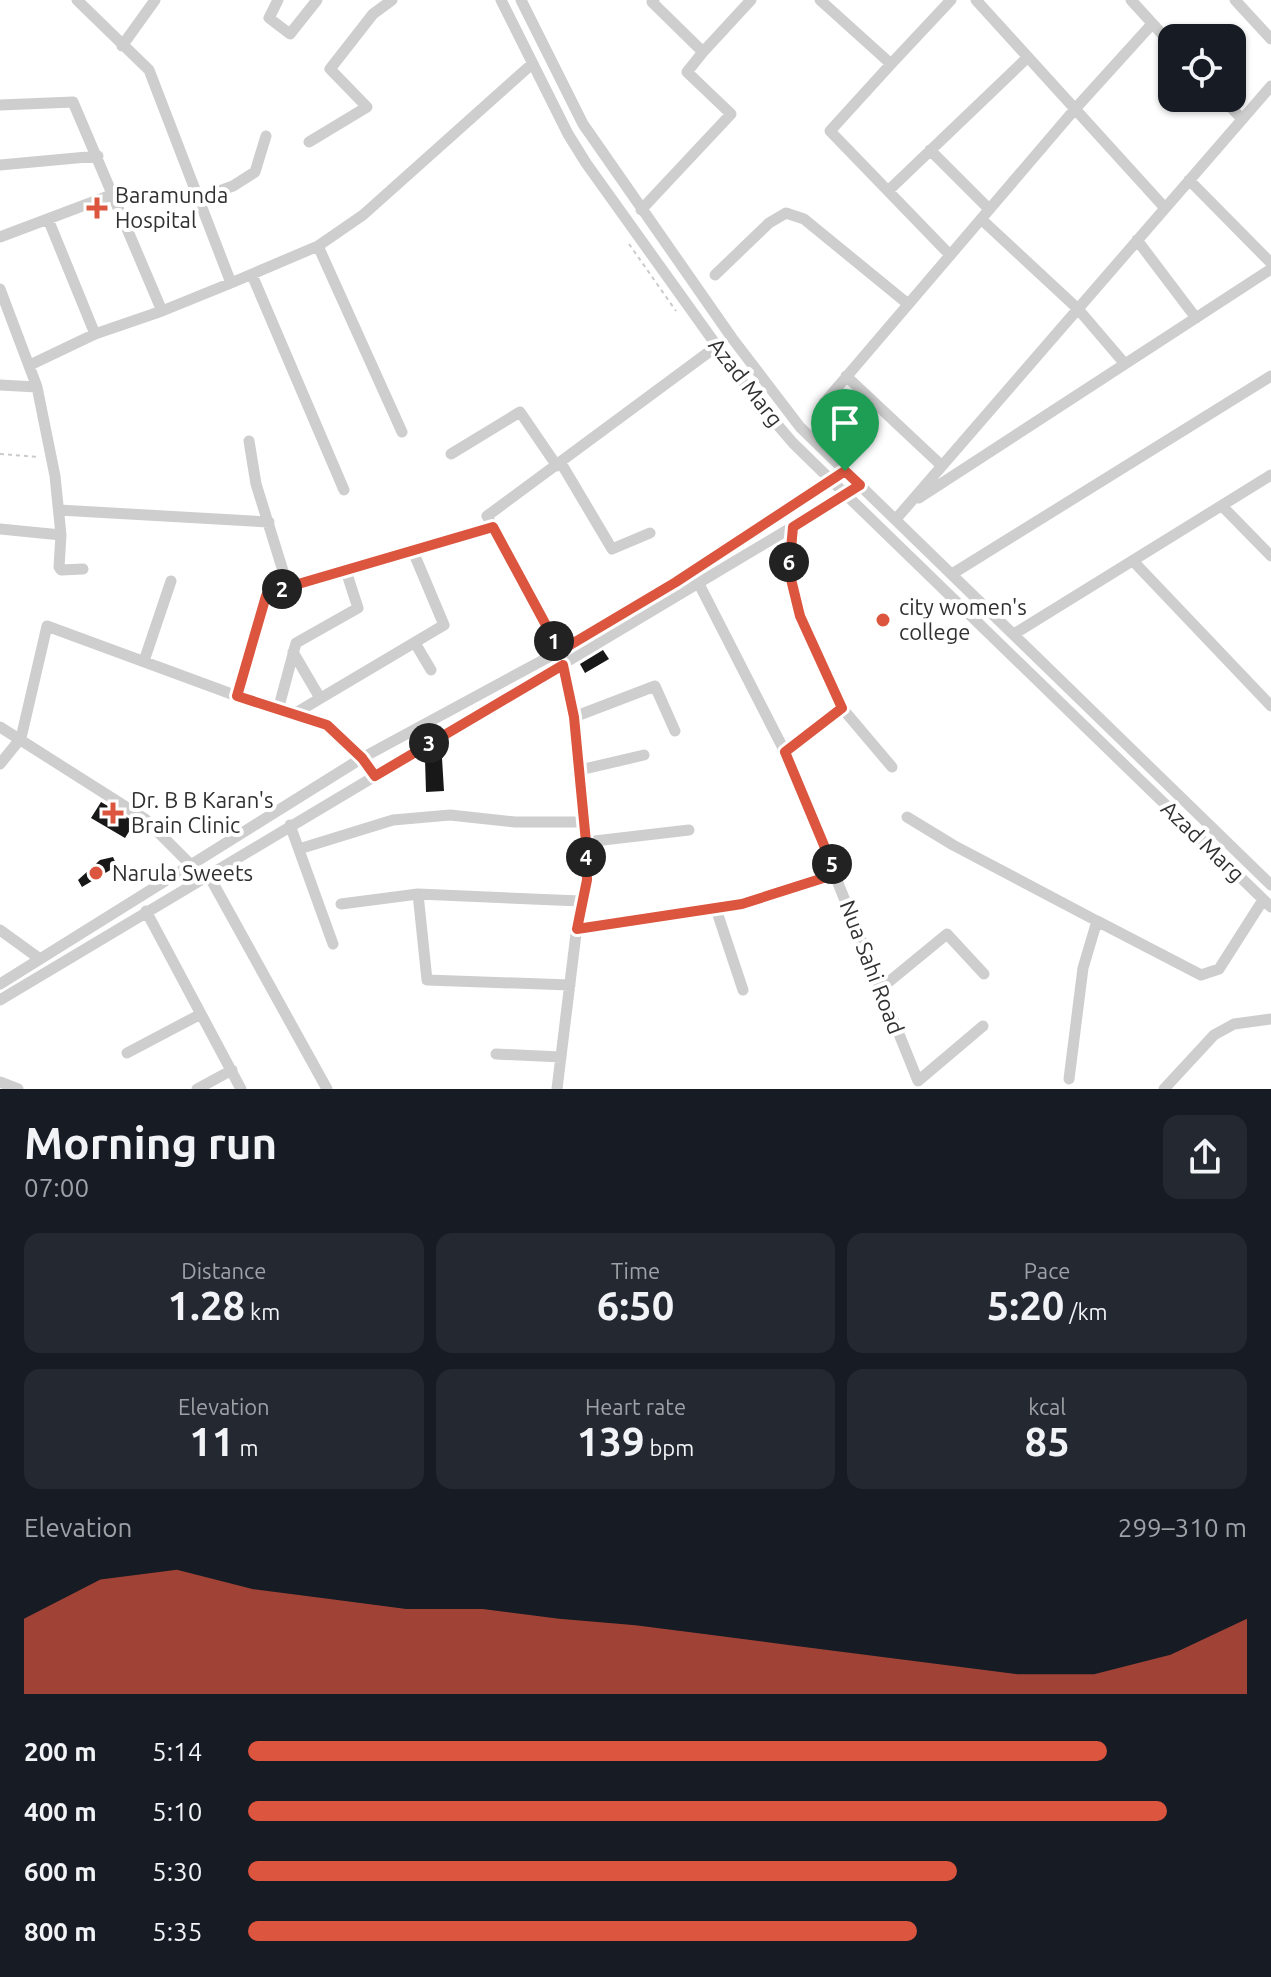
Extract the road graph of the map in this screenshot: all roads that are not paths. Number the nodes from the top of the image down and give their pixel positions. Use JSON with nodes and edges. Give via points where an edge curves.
{"nodes":[{"id":1,"x":77,"y":0,"type":"edge"},
{"id":2,"x":155,"y":0,"type":"edge"},
{"id":3,"x":278,"y":0,"type":"edge"},
{"id":4,"x":317,"y":0,"type":"edge"},
{"id":5,"x":392,"y":0,"type":"edge"},
{"id":6,"x":501,"y":0,"type":"edge"},
{"id":7,"x":521,"y":0,"type":"edge"},
{"id":8,"x":654,"y":0,"type":"edge"},
{"id":9,"x":751,"y":0,"type":"edge"},
{"id":10,"x":820,"y":0,"type":"edge"},
{"id":11,"x":951,"y":0,"type":"edge"},
{"id":12,"x":976,"y":0,"type":"edge"},
{"id":13,"x":1131,"y":0,"type":"edge"},
{"id":14,"x":1235,"y":0,"type":"edge"},
{"id":15,"x":1152,"y":24,"type":"junction"},
{"id":16,"x":1158,"y":30,"type":"edge"},
{"id":17,"x":1271,"y":39,"type":"edge"},
{"id":18,"x":122,"y":46,"type":"junction"},
{"id":19,"x":703,"y":52,"type":"junction"},
{"id":20,"x":1028,"y":57,"type":"junction"},
{"id":21,"x":532,"y":64,"type":"junction"},
{"id":22,"x":891,"y":64,"type":"junction"},
{"id":23,"x":1271,"y":86,"type":"edge"},
{"id":24,"x":0,"y":105,"type":"edge"},
{"id":25,"x":1075,"y":109,"type":"junction"},
{"id":26,"x":1235,"y":112,"type":"edge"},
{"id":27,"x":1242,"y":119,"type":"junction"},
{"id":28,"x":266,"y":136,"type":"dead end"},
{"id":29,"x":309,"y":142,"type":"dead end"},
{"id":30,"x":930,"y":150,"type":"junction"},
{"id":31,"x":98,"y":156,"type":"junction"},
{"id":32,"x":0,"y":165,"type":"edge"},
{"id":33,"x":1189,"y":180,"type":"junction"},
{"id":34,"x":888,"y":191,"type":"junction"},
{"id":35,"x":114,"y":194,"type":"junction"},
{"id":36,"x":197,"y":199,"type":"junction"},
{"id":37,"x":1165,"y":208,"type":"junction"},
{"id":38,"x":641,"y":210,"type":"junction"},
{"id":39,"x":985,"y":214,"type":"junction"},
{"id":40,"x":48,"y":219,"type":"junction"},
{"id":41,"x":0,"y":237,"type":"edge"},
{"id":42,"x":1137,"y":240,"type":"junction"},
{"id":43,"x":318,"y":246,"type":"junction"},
{"id":44,"x":950,"y":255,"type":"junction"},
{"id":45,"x":1271,"y":266,"type":"edge"},
{"id":46,"x":252,"y":275,"type":"junction"},
{"id":47,"x":715,"y":275,"type":"dead end"},
{"id":48,"x":231,"y":283,"type":"junction"},
{"id":49,"x":0,"y":289,"type":"edge"},
{"id":50,"x":908,"y":304,"type":"junction"},
{"id":51,"x":1078,"y":309,"type":"junction"},
{"id":52,"x":162,"y":311,"type":"junction"},
{"id":53,"x":1196,"y":318,"type":"junction"},
{"id":54,"x":95,"y":334,"type":"junction"},
{"id":55,"x":717,"y":346,"type":"junction"},
{"id":56,"x":1125,"y":364,"type":"junction"},
{"id":57,"x":30,"y":365,"type":"junction"},
{"id":58,"x":846,"y":376,"type":"junction"},
{"id":59,"x":1271,"y":376,"type":"edge"},
{"id":60,"x":0,"y":385,"type":"edge"},
{"id":61,"x":37,"y":387,"type":"junction"},
{"id":62,"x":824,"y":403,"type":"dead end"},
{"id":63,"x":402,"y":432,"type":"dead end"},
{"id":64,"x":249,"y":441,"type":"dead end"},
{"id":65,"x":451,"y":454,"type":"dead end"},
{"id":66,"x":559,"y":464,"type":"junction"},
{"id":67,"x":942,"y":466,"type":"junction"},
{"id":68,"x":845,"y":471,"type":"junction"},
{"id":69,"x":1271,"y":475,"type":"edge"},
{"id":70,"x":832,"y":481,"type":"junction"},
{"id":71,"x":860,"y":485,"type":"junction"},
{"id":72,"x":344,"y":490,"type":"dead end"},
{"id":73,"x":846,"y":495,"type":"junction"},
{"id":74,"x":907,"y":506,"type":"junction"},
{"id":75,"x":1222,"y":506,"type":"junction"},
{"id":76,"x":59,"y":510,"type":"junction"},
{"id":77,"x":896,"y":519,"type":"junction"},
{"id":78,"x":269,"y":522,"type":"junction"},
{"id":79,"x":493,"y":527,"type":"junction"},
{"id":80,"x":793,"y":527,"type":"junction"},
{"id":81,"x":0,"y":529,"type":"edge"},
{"id":82,"x":650,"y":533,"type":"dead end"},
{"id":83,"x":61,"y":535,"type":"junction"},
{"id":84,"x":412,"y":549,"type":"junction"},
{"id":85,"x":1271,"y":556,"type":"edge"},
{"id":86,"x":1133,"y":561,"type":"junction"},
{"id":87,"x":345,"y":568,"type":"junction"},
{"id":88,"x":83,"y":569,"type":"dead end"},
{"id":89,"x":952,"y":574,"type":"junction"},
{"id":90,"x":171,"y":581,"type":"dead end"},
{"id":91,"x":699,"y":584,"type":"junction"},
{"id":92,"x":288,"y":587,"type":"junction"},
{"id":93,"x":1014,"y":634,"type":"junction"},
{"id":94,"x":415,"y":643,"type":"junction"},
{"id":95,"x":560,"y":651,"type":"junction"},
{"id":96,"x":293,"y":652,"type":"junction"},
{"id":97,"x":144,"y":661,"type":"junction"},
{"id":98,"x":563,"y":665,"type":"junction"},
{"id":99,"x":431,"y":670,"type":"dead end"},
{"id":100,"x":237,"y":696,"type":"junction"},
{"id":101,"x":320,"y":698,"type":"junction"},
{"id":102,"x":1271,"y":706,"type":"edge"},
{"id":103,"x":842,"y":708,"type":"junction"},
{"id":104,"x":278,"y":710,"type":"junction"},
{"id":105,"x":294,"y":714,"type":"junction"},
{"id":106,"x":574,"y":717,"type":"junction"},
{"id":107,"x":0,"y":727,"type":"edge"},
{"id":108,"x":675,"y":731,"type":"dead end"},
{"id":109,"x":21,"y":738,"type":"junction"},
{"id":110,"x":785,"y":752,"type":"junction"},
{"id":111,"x":644,"y":755,"type":"dead end"},
{"id":112,"x":362,"y":758,"type":"junction"},
{"id":113,"x":0,"y":764,"type":"edge"},
{"id":114,"x":892,"y":767,"type":"dead end"},
{"id":115,"x":580,"y":770,"type":"junction"},
{"id":116,"x":375,"y":776,"type":"junction"},
{"id":117,"x":907,"y":817,"type":"dead end"},
{"id":118,"x":584,"y":822,"type":"junction"},
{"id":119,"x":290,"y":825,"type":"junction"},
{"id":120,"x":689,"y":830,"type":"dead end"},
{"id":121,"x":586,"y":842,"type":"junction"},
{"id":122,"x":299,"y":849,"type":"junction"},
{"id":123,"x":191,"y":865,"type":"junction"},
{"id":124,"x":208,"y":874,"type":"junction"},
{"id":125,"x":836,"y":874,"type":"junction"},
{"id":126,"x":1271,"y":885,"type":"edge"},
{"id":127,"x":418,"y":894,"type":"junction"},
{"id":128,"x":580,"y":901,"type":"junction"},
{"id":129,"x":341,"y":904,"type":"dead end"},
{"id":130,"x":1267,"y":904,"type":"edge"},
{"id":131,"x":716,"y":909,"type":"junction"},
{"id":132,"x":146,"y":911,"type":"junction"},
{"id":133,"x":1097,"y":921,"type":"junction"},
{"id":134,"x":577,"y":929,"type":"junction"},
{"id":135,"x":0,"y":930,"type":"edge"},
{"id":136,"x":333,"y":944,"type":"dead end"},
{"id":137,"x":40,"y":959,"type":"junction"},
{"id":138,"x":984,"y":974,"type":"dead end"},
{"id":139,"x":0,"y":984,"type":"edge"},
{"id":140,"x":570,"y":985,"type":"junction"},
{"id":141,"x":880,"y":989,"type":"junction"},
{"id":142,"x":743,"y":990,"type":"dead end"},
{"id":143,"x":0,"y":1000,"type":"edge"},
{"id":144,"x":201,"y":1014,"type":"junction"},
{"id":145,"x":1271,"y":1019,"type":"edge"},
{"id":146,"x":983,"y":1026,"type":"dead end"},
{"id":147,"x":127,"y":1053,"type":"dead end"},
{"id":148,"x":496,"y":1054,"type":"dead end"},
{"id":149,"x":561,"y":1057,"type":"junction"},
{"id":150,"x":232,"y":1070,"type":"junction"},
{"id":151,"x":1069,"y":1079,"type":"dead end"},
{"id":152,"x":0,"y":1082,"type":"edge"},
{"id":153,"x":920,"y":1085,"type":"edge"},
{"id":154,"x":18,"y":1089,"type":"edge"},
{"id":155,"x":197,"y":1089,"type":"edge"},
{"id":156,"x":241,"y":1089,"type":"edge"},
{"id":157,"x":327,"y":1089,"type":"edge"},
{"id":158,"x":557,"y":1089,"type":"edge"},
{"id":159,"x":1164,"y":1089,"type":"edge"}],
"edges":[{"from":1,"to":18,"type":"street"},
{"from":2,"to":18,"type":"street"},
{"from":3,"to":4,"type":"street","via":[[269,18],[290,34]]},
{"from":5,"to":29,"type":"street","via":[[373,14],[330,69],[367,107]]},
{"from":6,"to":21,"type":"street","name":"Azad Marg"},
{"from":7,"to":38,"type":"street","name":"Azad Marg","via":[[583,124]]},
{"from":8,"to":19,"type":"street"},
{"from":9,"to":19,"type":"street"},
{"from":10,"to":22,"type":"street"},
{"from":11,"to":22,"type":"street"},
{"from":12,"to":20,"type":"street"},
{"from":13,"to":15,"type":"street"},
{"from":14,"to":17,"type":"street"},
{"from":15,"to":16,"type":"street"},
{"from":15,"to":25,"type":"street"},
{"from":18,"to":36,"type":"street","via":[[149,70]]},
{"from":19,"to":38,"type":"street","via":[[687,72],[731,114]]},
{"from":20,"to":25,"type":"street"},
{"from":20,"to":30,"type":"street"},
{"from":21,"to":43,"type":"street","via":[[363,215]]},
{"from":21,"to":55,"type":"street","name":"Azad Marg","via":[[586,163]]},
{"from":22,"to":34,"type":"street","via":[[830,131]]},
{"from":23,"to":27,"type":"street"},
{"from":24,"to":31,"type":"street","via":[[73,102]]},
{"from":25,"to":37,"type":"street"},
{"from":25,"to":39,"type":"street"},
{"from":26,"to":27,"type":"street"},
{"from":27,"to":33,"type":"street"},
{"from":28,"to":36,"type":"street","via":[[255,172]]},
{"from":30,"to":34,"type":"street"},
{"from":30,"to":39,"type":"street"},
{"from":31,"to":32,"type":"street"},
{"from":31,"to":35,"type":"street"},
{"from":33,"to":37,"type":"street"},
{"from":33,"to":45,"type":"street"},
{"from":34,"to":44,"type":"street"},
{"from":35,"to":40,"type":"street"},
{"from":35,"to":52,"type":"street"},
{"from":36,"to":48,"type":"street"},
{"from":37,"to":42,"type":"street"},
{"from":38,"to":68,"type":"street","name":"Azad Marg","via":[[776,397]]},
{"from":39,"to":44,"type":"street"},
{"from":39,"to":51,"type":"street"},
{"from":40,"to":41,"type":"street"},
{"from":40,"to":54,"type":"street"},
{"from":42,"to":51,"type":"street"},
{"from":42,"to":53,"type":"street"},
{"from":43,"to":46,"type":"street"},
{"from":43,"to":63,"type":"street"},
{"from":44,"to":50,"type":"street"},
{"from":45,"to":53,"type":"street"},
{"from":46,"to":48,"type":"street"},
{"from":46,"to":72,"type":"street"},
{"from":47,"to":50,"type":"street","via":[[786,213],[804,219]]},
{"from":48,"to":52,"type":"street"},
{"from":49,"to":57,"type":"street"},
{"from":50,"to":58,"type":"street"},
{"from":51,"to":56,"type":"street"},
{"from":51,"to":67,"type":"street"},
{"from":52,"to":54,"type":"street"},
{"from":53,"to":56,"type":"street"},
{"from":54,"to":57,"type":"street"},
{"from":55,"to":66,"type":"street"},
{"from":55,"to":70,"type":"street","name":"Azad Marg","via":[[752,395]]},
{"from":56,"to":74,"type":"street"},
{"from":57,"to":61,"type":"street"},
{"from":58,"to":62,"type":"street"},
{"from":58,"to":67,"type":"street"},
{"from":59,"to":89,"type":"street"},
{"from":60,"to":61,"type":"street"},
{"from":61,"to":76,"type":"street"},
{"from":64,"to":78,"type":"street"},
{"from":65,"to":66,"type":"street","via":[[520,412]]},
{"from":66,"to":79,"type":"street","via":[[487,516]]},
{"from":66,"to":82,"type":"street","via":[[612,549]]},
{"from":67,"to":74,"type":"street"},
{"from":68,"to":70,"type":"street"},
{"from":68,"to":71,"type":"street","name":"Azad Marg"},
{"from":69,"to":75,"type":"street"},
{"from":70,"to":73,"type":"street","name":"Azad Marg"},
{"from":70,"to":95,"type":"street"},
{"from":71,"to":73,"type":"street"},
{"from":71,"to":77,"type":"street","name":"Azad Marg"},
{"from":73,"to":80,"type":"street"},
{"from":73,"to":130,"type":"street","name":"Azad Marg"},
{"from":74,"to":77,"type":"street"},
{"from":75,"to":85,"type":"street"},
{"from":75,"to":86,"type":"street"},
{"from":76,"to":78,"type":"street"},
{"from":76,"to":83,"type":"street"},
{"from":77,"to":89,"type":"street","name":"Azad Marg"},
{"from":78,"to":92,"type":"street"},
{"from":79,"to":84,"type":"street"},
{"from":79,"to":95,"type":"street"},
{"from":80,"to":91,"type":"street"},
{"from":80,"to":103,"type":"street","via":[[789,571],[800,616]]},
{"from":81,"to":83,"type":"street"},
{"from":83,"to":88,"type":"street","via":[[59,567]]},
{"from":84,"to":87,"type":"street"},
{"from":84,"to":94,"type":"street","via":[[444,625]]},
{"from":86,"to":93,"type":"street"},
{"from":86,"to":102,"type":"street"},
{"from":87,"to":92,"type":"street"},
{"from":87,"to":96,"type":"street","via":[[358,608],[296,643]]},
{"from":89,"to":93,"type":"street","name":"Azad Marg"},
{"from":90,"to":97,"type":"street"},
{"from":91,"to":98,"type":"street"},
{"from":91,"to":110,"type":"street","name":"Nua Sahi Road"},
{"from":92,"to":100,"type":"street","via":[[266,596]]},
{"from":93,"to":126,"type":"street","name":"Azad Marg"},
{"from":94,"to":99,"type":"street"},
{"from":94,"to":101,"type":"street"},
{"from":95,"to":112,"type":"street"},
{"from":96,"to":101,"type":"street"},
{"from":96,"to":104,"type":"street"},
{"from":97,"to":100,"type":"street"},
{"from":97,"to":109,"type":"street","via":[[47,626]]},
{"from":98,"to":106,"type":"street"},
{"from":98,"to":116,"type":"street"},
{"from":100,"to":104,"type":"street"},
{"from":101,"to":105,"type":"street"},
{"from":103,"to":110,"type":"street"},
{"from":103,"to":114,"type":"street"},
{"from":104,"to":105,"type":"street"},
{"from":105,"to":112,"type":"street","via":[[327,725]]},
{"from":106,"to":108,"type":"street","via":[[655,686]]},
{"from":106,"to":115,"type":"street"},
{"from":107,"to":109,"type":"street"},
{"from":109,"to":113,"type":"street"},
{"from":109,"to":123,"type":"street","via":[[145,819]]},
{"from":110,"to":125,"type":"street","name":"Nua Sahi Road"},
{"from":111,"to":115,"type":"street"},
{"from":112,"to":116,"type":"street"},
{"from":112,"to":123,"type":"street"},
{"from":115,"to":118,"type":"street"},
{"from":116,"to":119,"type":"street"},
{"from":117,"to":133,"type":"street"},
{"from":118,"to":121,"type":"street"},
{"from":118,"to":122,"type":"street","via":[[450,815],[393,820]]},
{"from":119,"to":122,"type":"street"},
{"from":119,"to":124,"type":"street"},
{"from":120,"to":121,"type":"street"},
{"from":121,"to":128,"type":"street","via":[[587,880]]},
{"from":122,"to":136,"type":"street"},
{"from":123,"to":137,"type":"street"},
{"from":124,"to":132,"type":"street"},
{"from":124,"to":157,"type":"street"},
{"from":125,"to":131,"type":"street"},
{"from":125,"to":141,"type":"street","name":"Nua Sahi Road"},
{"from":127,"to":128,"type":"street"},
{"from":127,"to":129,"type":"street"},
{"from":127,"to":140,"type":"street","via":[[427,980]]},
{"from":128,"to":134,"type":"street"},
{"from":130,"to":133,"type":"street","via":[[1219,969],[1201,975]]},
{"from":131,"to":134,"type":"street"},
{"from":131,"to":142,"type":"street"},
{"from":132,"to":143,"type":"street"},
{"from":132,"to":144,"type":"street"},
{"from":133,"to":151,"type":"street","via":[[1083,968]]},
{"from":134,"to":140,"type":"street"},
{"from":135,"to":137,"type":"street"},
{"from":137,"to":139,"type":"street"},
{"from":138,"to":141,"type":"street","via":[[947,934]]},
{"from":140,"to":149,"type":"street"},
{"from":141,"to":153,"type":"street","name":"Nua Sahi Road"},
{"from":144,"to":147,"type":"street"},
{"from":144,"to":150,"type":"street"},
{"from":145,"to":159,"type":"street","via":[[1234,1024],[1214,1035]]},
{"from":146,"to":153,"type":"street","name":"Nua Sahi Road"},
{"from":148,"to":149,"type":"street"},
{"from":149,"to":158,"type":"street"},
{"from":150,"to":155,"type":"street"},
{"from":150,"to":156,"type":"street"},
{"from":152,"to":154,"type":"street"}]}
